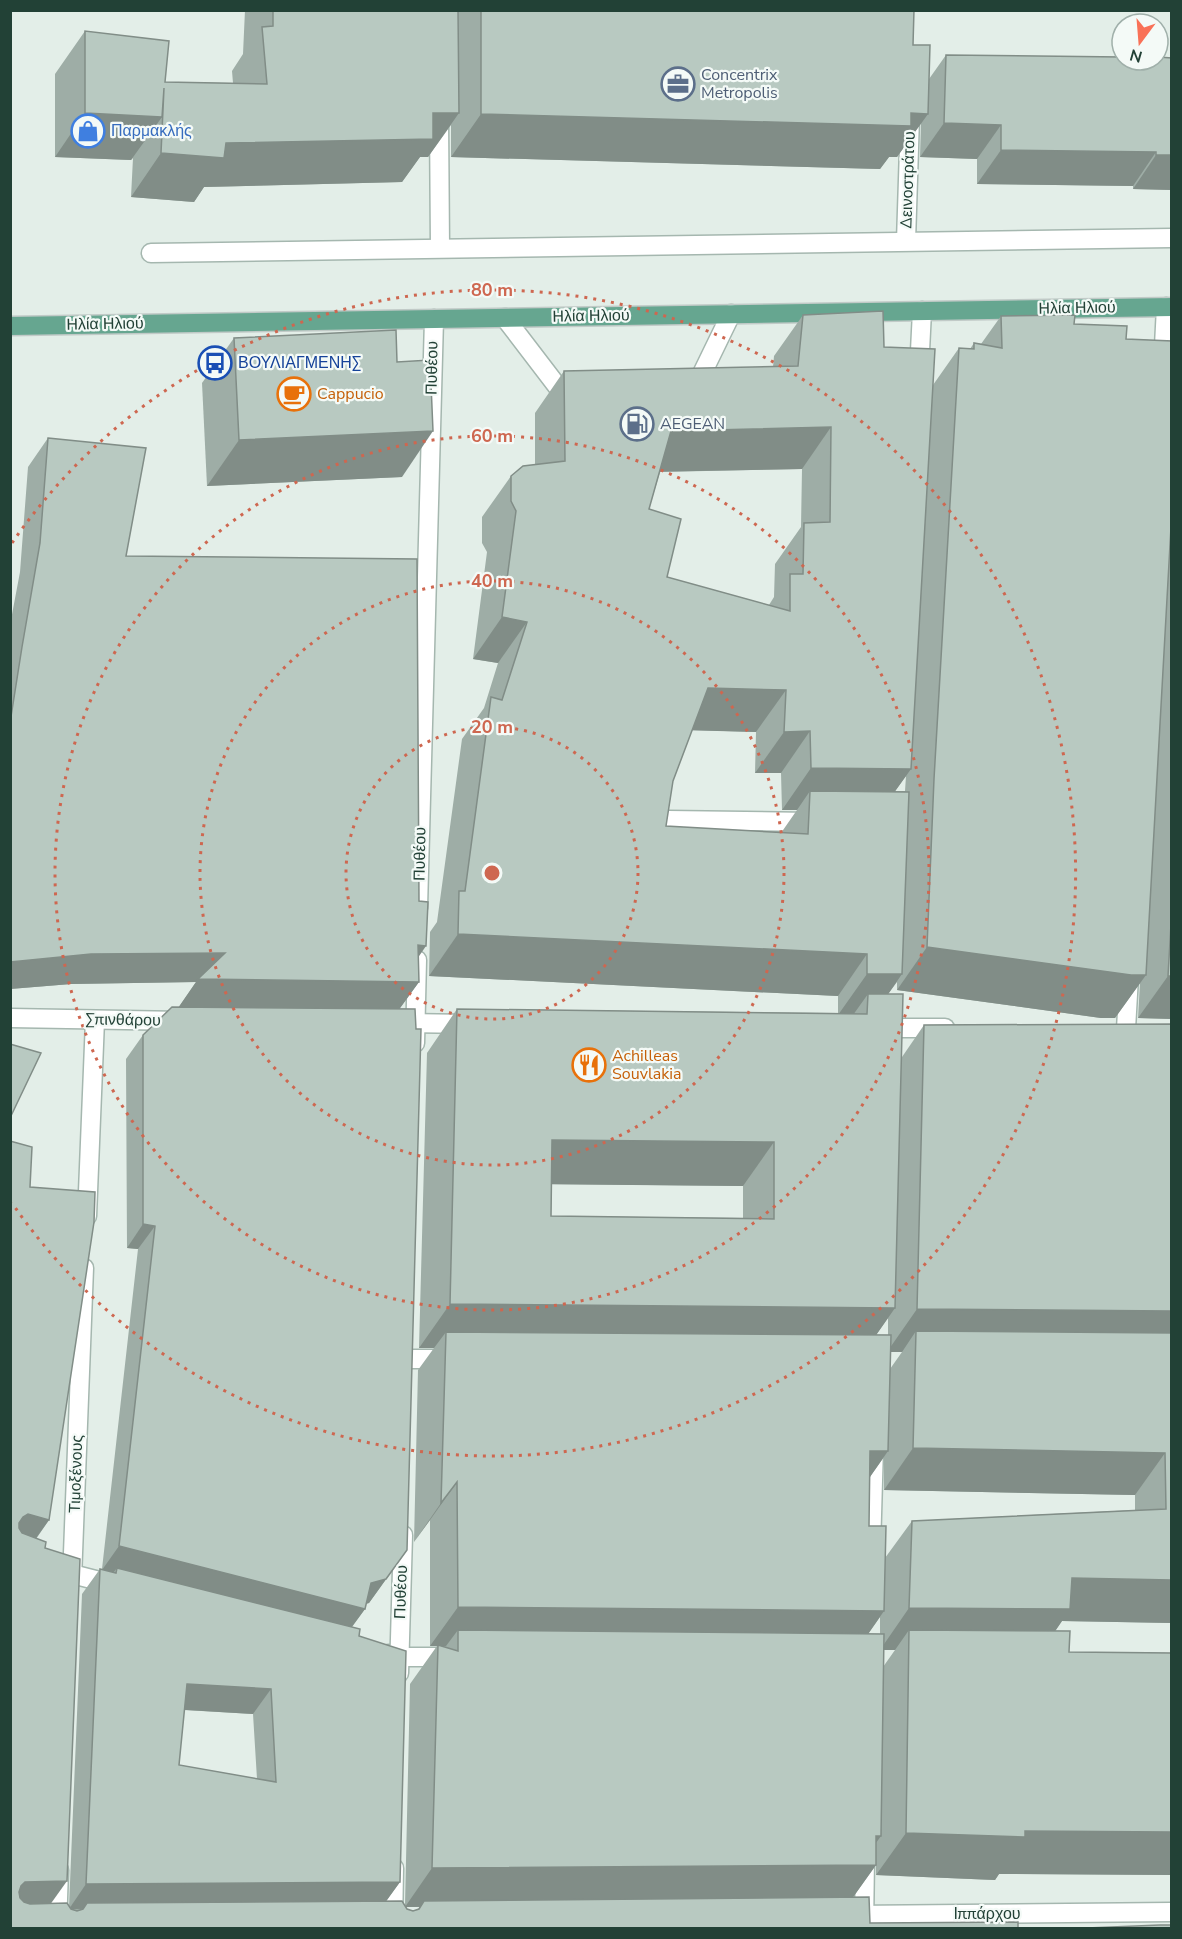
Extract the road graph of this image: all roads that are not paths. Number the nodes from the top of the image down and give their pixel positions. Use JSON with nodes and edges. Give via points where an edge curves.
{"nodes":[{"id":1,"x":910,"y":103,"type":"edge"},
{"id":2,"x":439,"y":105,"type":"edge"},
{"id":3,"x":1172,"y":237,"type":"edge"},
{"id":4,"x":906,"y":241,"type":"junction"},
{"id":5,"x":440,"y":248,"type":"junction"},
{"id":6,"x":151,"y":253,"type":"dead end"},
{"id":7,"x":1169,"y":307,"type":"edge"},
{"id":8,"x":922,"y":311,"type":"junction"},
{"id":9,"x":731,"y":314,"type":"junction"},
{"id":10,"x":505,"y":318,"type":"junction"},
{"id":11,"x":434,"y":319,"type":"junction"},
{"id":12,"x":10,"y":326,"type":"edge"},
{"id":13,"x":1162,"y":378,"type":"edge"},
{"id":14,"x":918,"y":382,"type":"edge"},
{"id":15,"x":592,"y":385,"type":"edge"},
{"id":16,"x":674,"y":385,"type":"edge"},
{"id":17,"x":669,"y":820,"type":"edge"},
{"id":18,"x":833,"y":822,"type":"edge"},
{"id":19,"x":1130,"y":958,"type":"edge"},
{"id":20,"x":885,"y":1005,"type":"edge"},
{"id":21,"x":10,"y":1018,"type":"edge"},
{"id":22,"x":95,"y":1020,"type":"junction"},
{"id":23,"x":202,"y":1021,"type":"edge"},
{"id":24,"x":392,"y":1023,"type":"edge"},
{"id":25,"x":416,"y":1023,"type":"junction"},
{"id":26,"x":486,"y":1024,"type":"edge"},
{"id":27,"x":861,"y":1028,"type":"edge"},
{"id":28,"x":965,"y":1028,"type":"edge"},
{"id":29,"x":1103,"y":1029,"type":"edge"},
{"id":30,"x":884,"y":1034,"type":"junction"},
{"id":31,"x":415,"y":1059,"type":"edge"},
{"id":32,"x":86,"y":1232,"type":"edge"},
{"id":33,"x":85,"y":1256,"type":"edge"},
{"id":34,"x":407,"y":1359,"type":"edge"},
{"id":35,"x":466,"y":1359,"type":"edge"},
{"id":36,"x":875,"y":1431,"type":"edge"},
{"id":37,"x":403,"y":1514,"type":"edge"},
{"id":38,"x":10,"y":1554,"type":"edge"},
{"id":39,"x":871,"y":1570,"type":"edge"},
{"id":40,"x":72,"y":1574,"type":"junction"},
{"id":41,"x":128,"y":1588,"type":"edge"},
{"id":42,"x":71,"y":1598,"type":"edge"},
{"id":43,"x":377,"y":1651,"type":"edge"},
{"id":44,"x":399,"y":1657,"type":"junction"},
{"id":45,"x":470,"y":1658,"type":"edge"},
{"id":46,"x":398,"y":1692,"type":"edge"},
{"id":47,"x":865,"y":1846,"type":"edge"},
{"id":48,"x":394,"y":1847,"type":"edge"},
{"id":49,"x":60,"y":1849,"type":"edge"},
{"id":50,"x":1172,"y":1912,"type":"edge"},
{"id":51,"x":829,"y":1915,"type":"edge"},
{"id":52,"x":393,"y":1921,"type":"edge"},
{"id":53,"x":864,"y":1922,"type":"edge"},
{"id":54,"x":57,"y":1923,"type":"edge"}],
"edges":[{"from":1,"to":4,"type":"street","name":"Δεινοστράτου"},
{"from":2,"to":5,"type":"street"},
{"from":3,"to":4,"type":"street"},
{"from":4,"to":5,"type":"street"},
{"from":5,"to":6,"type":"street"},
{"from":7,"to":8,"type":"main road","name":"Ηλία Ηλιού"},
{"from":7,"to":13,"type":"street"},
{"from":8,"to":9,"type":"main road","name":"Ηλία Ηλιού"},
{"from":8,"to":14,"type":"street"},
{"from":9,"to":10,"type":"main road","name":"Ηλία Ηλιού"},
{"from":9,"to":16,"type":"street","via":[[697,384]]},
{"from":10,"to":11,"type":"main road","name":"Ηλία Ηλιού"},
{"from":10,"to":15,"type":"street","via":[[557,386]]},
{"from":11,"to":12,"type":"main road","name":"Ηλία Ηλιού"},
{"from":11,"to":25,"type":"street","name":"Πυθέου"},
{"from":17,"to":18,"type":"street"},
{"from":19,"to":29,"type":"street","via":[[1132,1029]]},
{"from":20,"to":30,"type":"street"},
{"from":21,"to":22,"type":"street","name":"Σπινθάρου"},
{"from":22,"to":23,"type":"street","name":"Σπινθάρου"},
{"from":22,"to":32,"type":"street"},
{"from":24,"to":25,"type":"street"},
{"from":25,"to":26,"type":"street"},
{"from":25,"to":31,"type":"street","name":"Πυθέου"},
{"from":27,"to":30,"type":"street"},
{"from":28,"to":30,"type":"street"},
{"from":33,"to":40,"type":"street","name":"Τιμοξένους"},
{"from":34,"to":35,"type":"street"},
{"from":36,"to":39,"type":"street"},
{"from":37,"to":44,"type":"street","name":"Πυθέου"},
{"from":38,"to":40,"type":"street"},
{"from":40,"to":41,"type":"street"},
{"from":40,"to":42,"type":"street","name":"Τιμοξένους"},
{"from":43,"to":44,"type":"street"},
{"from":44,"to":45,"type":"street"},
{"from":44,"to":46,"type":"street","name":"Πυθέου"},
{"from":47,"to":53,"type":"street"},
{"from":48,"to":52,"type":"street"},
{"from":49,"to":54,"type":"street"},
{"from":50,"to":53,"type":"street","name":"Ιππάρχου"},
{"from":51,"to":53,"type":"street","name":"Ιππάρχου"}]}
